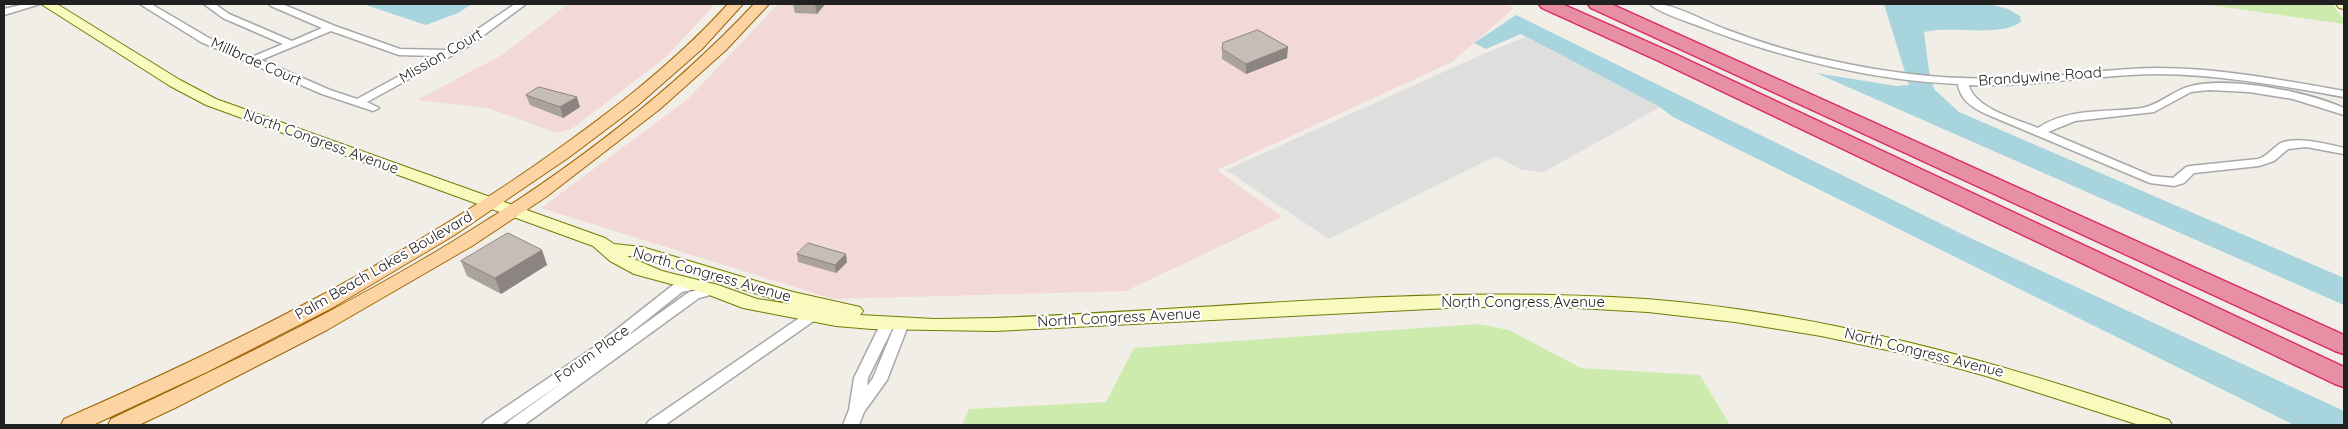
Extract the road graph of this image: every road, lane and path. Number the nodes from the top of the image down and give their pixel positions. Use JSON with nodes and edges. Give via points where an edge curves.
{"nodes":[{"id":1,"x":17,"y":4,"type":"edge"},
{"id":2,"x":35,"y":4,"type":"edge"},
{"id":3,"x":48,"y":4,"type":"edge"},
{"id":4,"x":145,"y":4,"type":"edge"},
{"id":5,"x":209,"y":4,"type":"edge"},
{"id":6,"x":274,"y":4,"type":"edge"},
{"id":7,"x":521,"y":4,"type":"edge"},
{"id":8,"x":736,"y":4,"type":"edge"},
{"id":9,"x":762,"y":4,"type":"edge"},
{"id":10,"x":1548,"y":4,"type":"edge"},
{"id":11,"x":1597,"y":4,"type":"edge"},
{"id":12,"x":1655,"y":4,"type":"edge"},
{"id":13,"x":4,"y":7,"type":"edge"},
{"id":14,"x":4,"y":12,"type":"edge"},
{"id":15,"x":331,"y":28,"type":"junction"},
{"id":16,"x":291,"y":44,"type":"junction"},
{"id":17,"x":449,"y":53,"type":"junction"},
{"id":18,"x":253,"y":60,"type":"junction"},
{"id":19,"x":664,"y":75,"type":"junction"},
{"id":20,"x":1963,"y":82,"type":"junction"},
{"id":21,"x":2344,"y":94,"type":"edge"},
{"id":22,"x":358,"y":103,"type":"junction"},
{"id":23,"x":373,"y":108,"type":"dead end"},
{"id":24,"x":649,"y":110,"type":"junction"},
{"id":25,"x":2344,"y":112,"type":"edge"},
{"id":26,"x":2039,"y":133,"type":"junction"},
{"id":27,"x":2344,"y":151,"type":"edge"},
{"id":28,"x":491,"y":204,"type":"junction"},
{"id":29,"x":513,"y":212,"type":"junction"},
{"id":30,"x":609,"y":249,"type":"junction"},
{"id":31,"x":730,"y":280,"type":"junction"},
{"id":32,"x":695,"y":285,"type":"junction"},
{"id":33,"x":713,"y":290,"type":"junction"},
{"id":34,"x":813,"y":315,"type":"junction"},
{"id":35,"x":887,"y":322,"type":"junction"},
{"id":36,"x":2344,"y":345,"type":"edge"},
{"id":37,"x":2344,"y":378,"type":"edge"},
{"id":38,"x":72,"y":425,"type":"edge"},
{"id":39,"x":119,"y":425,"type":"edge"},
{"id":40,"x":490,"y":425,"type":"edge"},
{"id":41,"x":514,"y":425,"type":"edge"},
{"id":42,"x":654,"y":425,"type":"edge"},
{"id":43,"x":851,"y":425,"type":"edge"},
{"id":44,"x":2161,"y":425,"type":"edge"}],
"edges":[{"from":1,"to":13,"type":"street"},
{"from":2,"to":14,"type":"street"},
{"from":3,"to":28,"type":"street","name":"North Congress Avenue","via":[[175,83],[212,102]]},
{"from":4,"to":18,"type":"street","name":"Millbrae Court","via":[[192,32]]},
{"from":5,"to":16,"type":"street","via":[[226,16]]},
{"from":6,"to":15,"type":"street"},
{"from":7,"to":17,"type":"street","name":"Mission Court"},
{"from":8,"to":19,"type":"main road","name":"Palm Beach Lakes Boulevard","via":[[715,29]]},
{"from":9,"to":24,"type":"main road","name":"Palm Beach Lakes Boulevard","via":[[712,55]]},
{"from":10,"to":37,"type":"highway"},
{"from":11,"to":36,"type":"highway"},
{"from":12,"to":20,"type":"street","name":"Brandywine Road","via":[[1777,51],[1906,77]]},
{"from":15,"to":16,"type":"street"},
{"from":15,"to":17,"type":"street","via":[[399,52]]},
{"from":16,"to":18,"type":"street"},
{"from":17,"to":22,"type":"street","name":"Mission Court"},
{"from":18,"to":22,"type":"street","name":"Millbrae Court"},
{"from":19,"to":24,"type":"main road","via":[[654,90]]},
{"from":19,"to":28,"type":"main road","name":"Palm Beach Lakes Boulevard","via":[[591,133]]},
{"from":20,"to":21,"type":"street","name":"Brandywine Road","via":[[2173,71],[2232,76]]},
{"from":20,"to":26,"type":"street","via":[[1966,95],[1978,105]]},
{"from":22,"to":23,"type":"street","name":"Millbrae Court"},
{"from":24,"to":29,"type":"main road","name":"Palm Beach Lakes Boulevard"},
{"from":25,"to":26,"type":"street","via":[[2309,100],[2247,89],[2193,88],[2166,104],[2148,110],[2065,119]]},
{"from":26,"to":27,"type":"street","via":[[2150,179],[2165,182],[2180,180],[2190,170],[2270,159],[2285,146],[2306,144]]},
{"from":28,"to":29,"type":"street","name":"North Congress Avenue"},
{"from":28,"to":38,"type":"main road","name":"Palm Beach Lakes Boulevard","via":[[402,260],[273,329]]},
{"from":29,"to":30,"type":"street","name":"North Congress Avenue","via":[[599,242]]},
{"from":29,"to":39,"type":"main road","name":"Palm Beach Lakes Boulevard","via":[[346,310]]},
{"from":30,"to":31,"type":"street","name":"North Congress Avenue","via":[[636,251]]},
{"from":30,"to":32,"type":"street","name":"North Congress Avenue","via":[[623,262]]},
{"from":31,"to":32,"type":"street","via":[[712,280]]},
{"from":31,"to":35,"type":"street","name":"North Congress Avenue","via":[[790,298],[860,312]]},
{"from":32,"to":33,"type":"street","name":"North Congress Avenue"},
{"from":32,"to":40,"type":"street","name":"Forum Place","via":[[678,288],[591,356]]},
{"from":33,"to":34,"type":"street","name":"North Congress Avenue","via":[[756,305]]},
{"from":33,"to":41,"type":"street","name":"Forum Place","via":[[694,295]]},
{"from":34,"to":35,"type":"street","name":"North Congress Avenue"},
{"from":34,"to":42,"type":"street"},
{"from":35,"to":43,"type":"street","via":[[880,380],[857,410]]},
{"from":35,"to":44,"type":"street","name":"North Congress Avenue","via":[[974,326],[1468,301],[1637,304],[1777,321],[1882,340],[2042,384]]}]}
